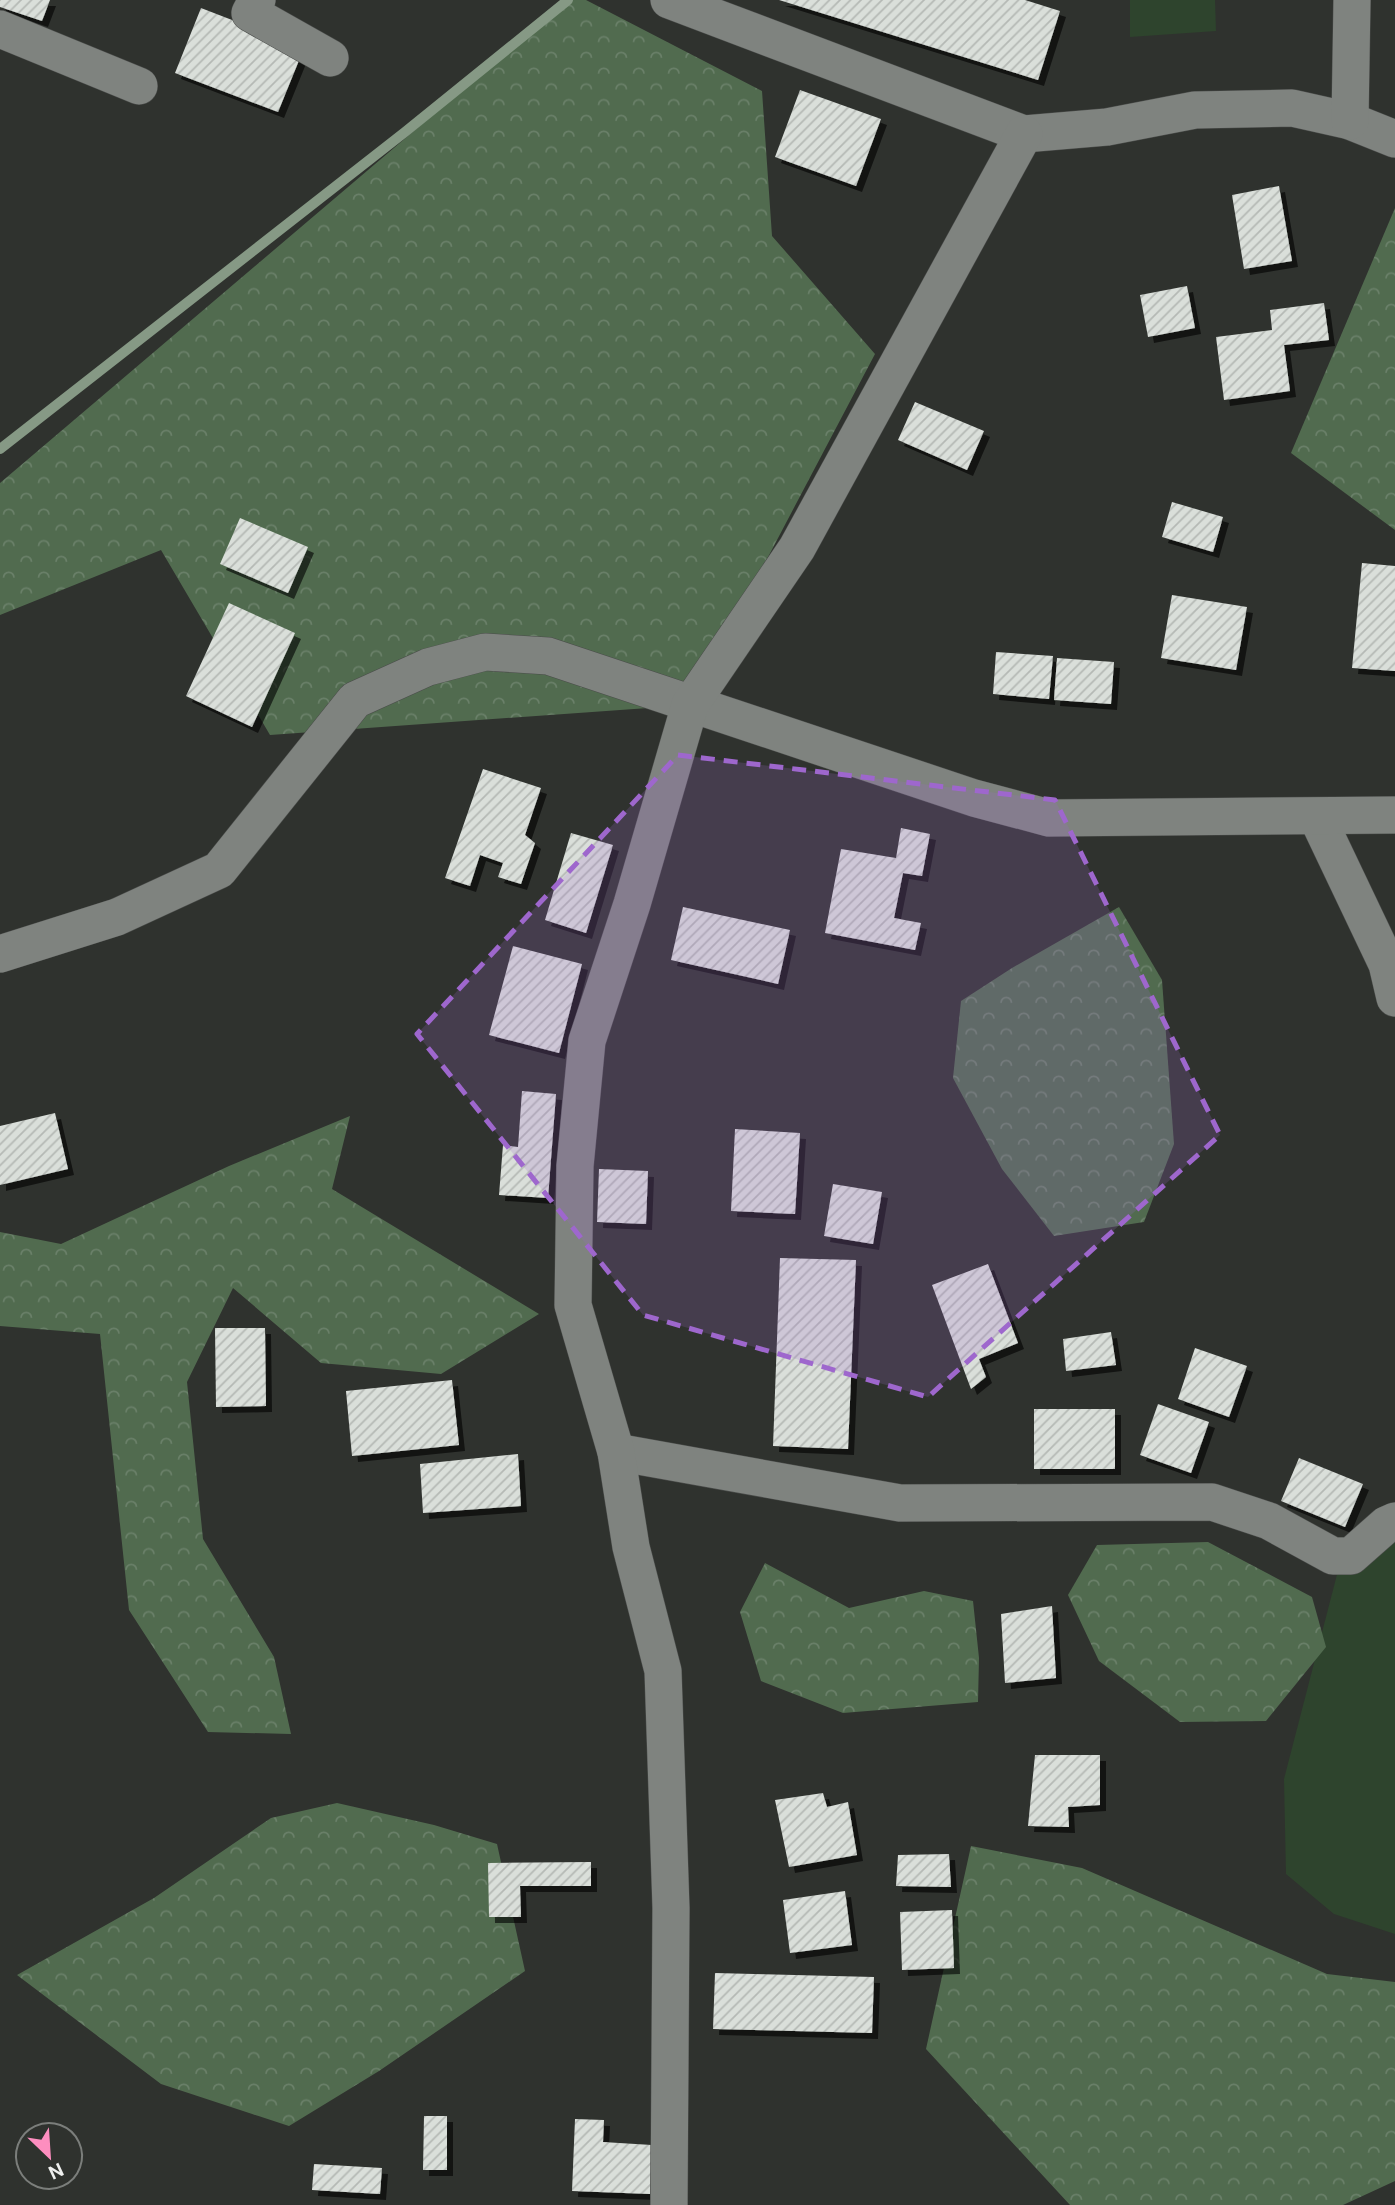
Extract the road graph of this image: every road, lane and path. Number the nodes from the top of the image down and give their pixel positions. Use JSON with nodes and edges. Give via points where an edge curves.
{"nodes":[{"id":1,"x":257,"y":0,"type":"edge"},
{"id":2,"x":669,"y":0,"type":"edge"},
{"id":3,"x":1352,"y":0,"type":"edge"},
{"id":4,"x":0,"y":29,"type":"edge"},
{"id":5,"x":330,"y":58,"type":"dead end"},
{"id":6,"x":139,"y":86,"type":"dead end"},
{"id":7,"x":1350,"y":121,"type":"junction"},
{"id":8,"x":1024,"y":134,"type":"junction"},
{"id":9,"x":1395,"y":139,"type":"edge"},
{"id":10,"x":690,"y":705,"type":"junction"},
{"id":11,"x":1395,"y":815,"type":"edge"},
{"id":12,"x":1317,"y":817,"type":"junction"},
{"id":13,"x":0,"y":954,"type":"edge"},
{"id":14,"x":1395,"y":998,"type":"edge"},
{"id":15,"x":616,"y":1452,"type":"junction"},
{"id":16,"x":1395,"y":1521,"type":"edge"},
{"id":17,"x":669,"y":2205,"type":"edge"}],
"edges":[{"from":1,"to":5,"type":"street","via":[[250,13]]},
{"from":2,"to":8,"type":"street"},
{"from":3,"to":7,"type":"street"},
{"from":4,"to":6,"type":"street"},
{"from":7,"to":8,"type":"street","via":[[1293,107],[1195,110],[1107,127]]},
{"from":7,"to":9,"type":"street"},
{"from":8,"to":10,"type":"street","via":[[797,548]]},
{"from":10,"to":12,"type":"street","via":[[1049,818]]},
{"from":10,"to":13,"type":"street","via":[[548,656],[485,652],[428,667],[355,700],[219,870],[117,917]]},
{"from":10,"to":15,"type":"street","via":[[587,1041],[583,1079],[575,1167],[573,1305]]},
{"from":11,"to":12,"type":"street"},
{"from":12,"to":14,"type":"street","via":[[1387,964]]},
{"from":15,"to":16,"type":"street","via":[[900,1503],[1212,1502],[1269,1521],[1333,1556],[1351,1556]]},
{"from":15,"to":17,"type":"street","via":[[631,1547],[663,1671],[671,1908]]}]}
